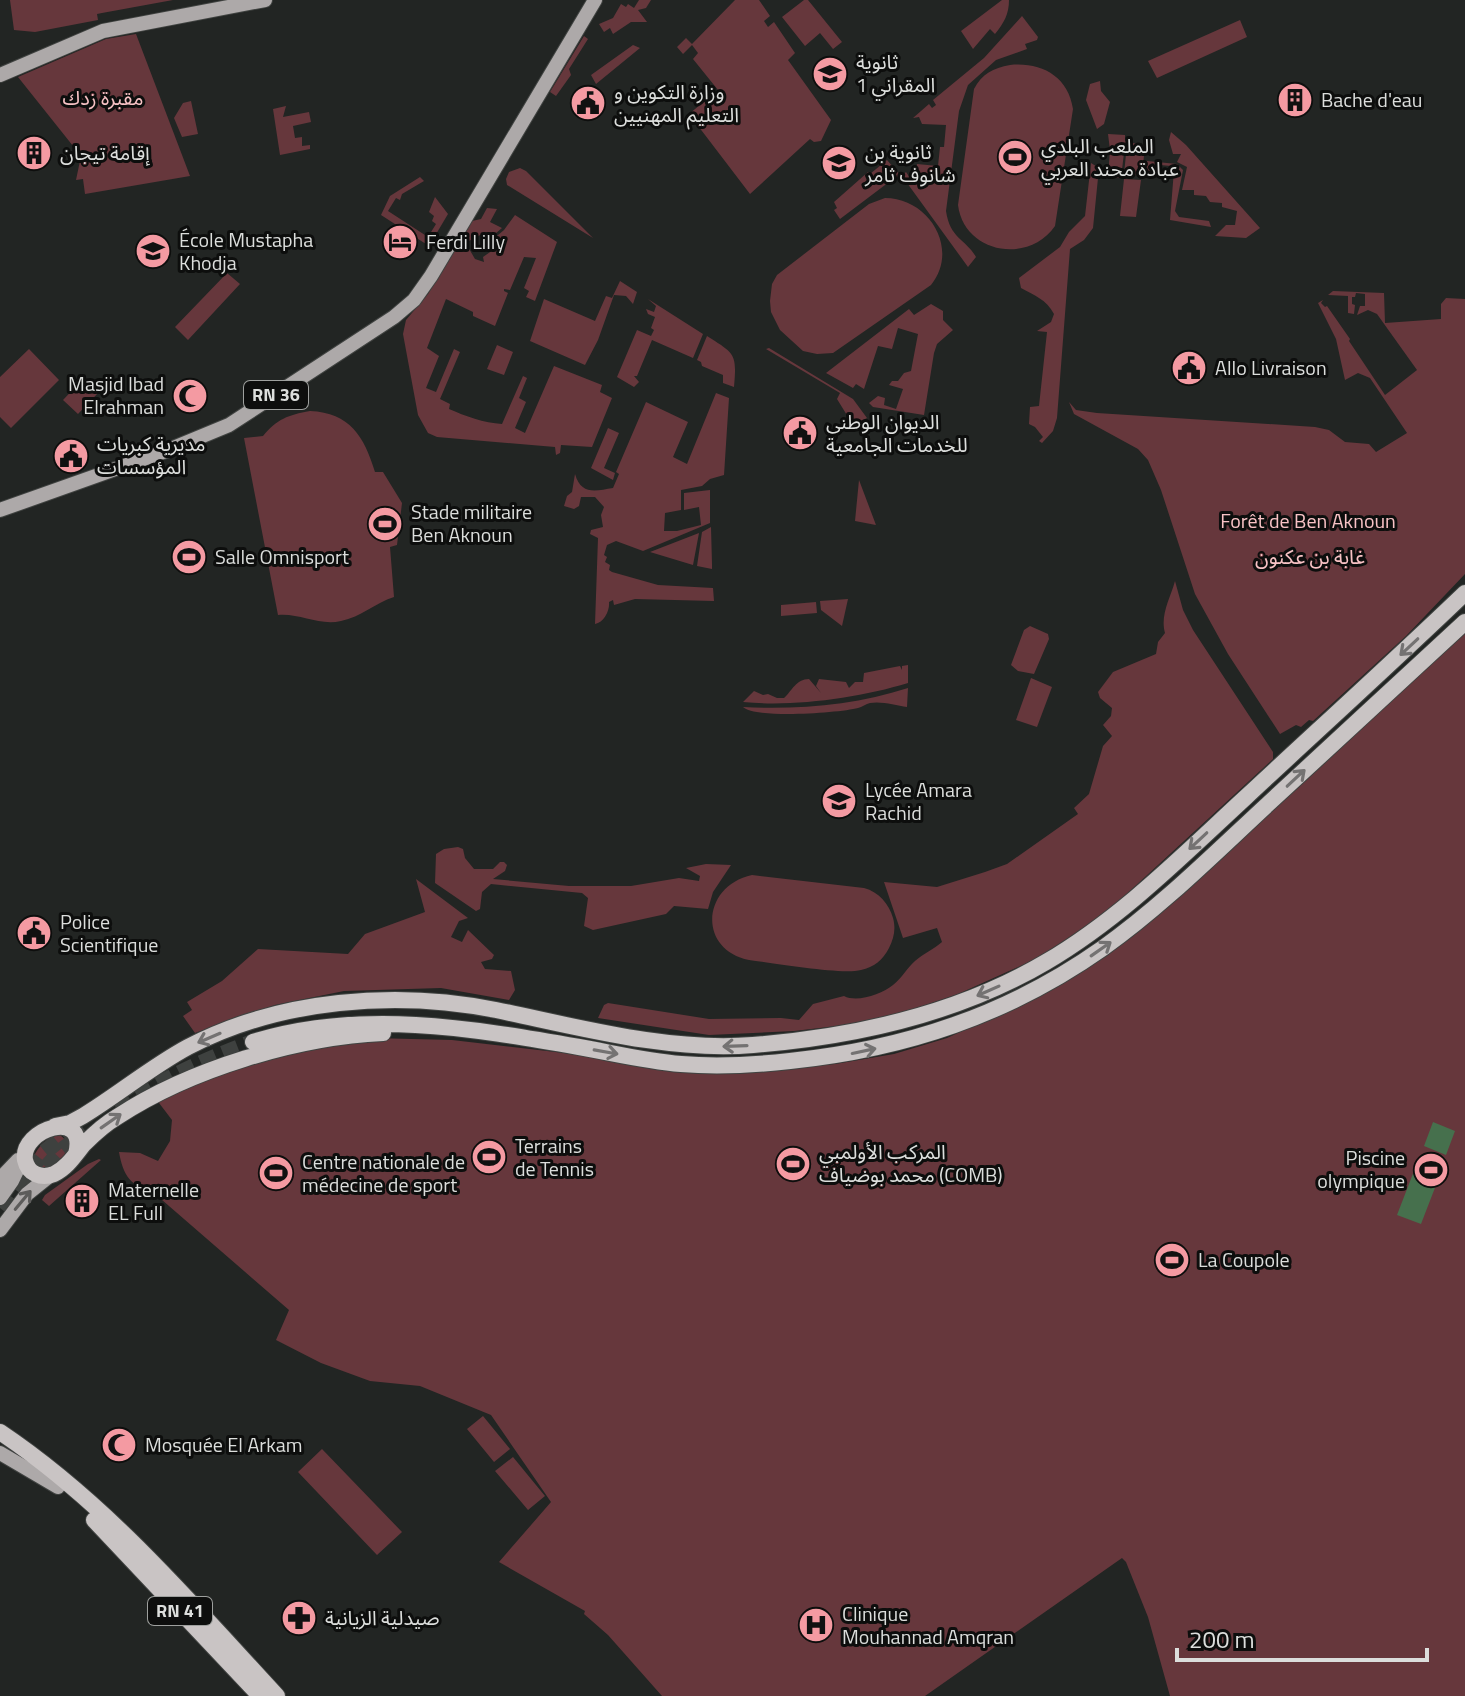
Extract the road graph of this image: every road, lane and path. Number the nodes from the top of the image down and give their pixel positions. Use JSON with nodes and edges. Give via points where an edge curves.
{"nodes":[{"id":1,"x":224,"y":0,"type":"edge"},
{"id":2,"x":265,"y":0,"type":"edge"},
{"id":3,"x":586,"y":0,"type":"edge"},
{"id":4,"x":595,"y":0,"type":"edge"},
{"id":5,"x":0,"y":66,"type":"edge"},
{"id":6,"x":0,"y":75,"type":"edge"},
{"id":7,"x":0,"y":502,"type":"edge"},
{"id":8,"x":0,"y":510,"type":"edge"},
{"id":9,"x":1465,"y":593,"type":"edge"},
{"id":10,"x":1465,"y":622,"type":"edge"},
{"id":11,"x":532,"y":1019,"type":"junction"},
{"id":12,"x":529,"y":1039,"type":"junction"},
{"id":13,"x":55,"y":1126,"type":"junction"},
{"id":14,"x":25,"y":1153,"type":"junction"},
{"id":15,"x":76,"y":1154,"type":"junction"},
{"id":16,"x":52,"y":1174,"type":"junction"},
{"id":17,"x":0,"y":1179,"type":"edge"},
{"id":18,"x":0,"y":1198,"type":"edge"},
{"id":19,"x":0,"y":1230,"type":"edge"},
{"id":20,"x":0,"y":1425,"type":"edge"},
{"id":21,"x":0,"y":1432,"type":"edge"},
{"id":22,"x":0,"y":1445,"type":"edge"},
{"id":23,"x":0,"y":1453,"type":"edge"},
{"id":24,"x":61,"y":1482,"type":"junction"},
{"id":25,"x":260,"y":1696,"type":"edge"},
{"id":26,"x":277,"y":1696,"type":"edge"}],
"edges":[{"from":1,"to":5,"type":"main road","via":[[107,23]]},
{"from":2,"to":6,"type":"main road","via":[[103,31]]},
{"from":3,"to":7,"type":"main road","number":"RN 36","via":[[413,291],[399,305],[225,419],[150,451]]},
{"from":4,"to":8,"type":"main road","number":"RN 36","via":[[431,276],[405,308],[229,425]]},
{"from":9,"to":11,"type":"highway","one_way":true,"via":[[1122,909],[1045,963],[990,991],[859,1031],[752,1045],[673,1043]]},
{"from":12,"to":10,"type":"highway","one_way":true,"via":[[662,1062],[730,1066],[850,1054],[909,1041],[985,1014],[1052,981],[1130,927]]},
{"from":11,"to":12,"type":"highway","via":[[354,1012],[301,1018],[251,1037],[373,1023]]},
{"from":11,"to":13,"type":"highway","one_way":true,"via":[[428,1001],[362,1001],[288,1012],[201,1041],[83,1116]]},
{"from":15,"to":12,"type":"highway","one_way":true,"via":[[106,1125],[153,1096],[284,1047],[379,1033]]},
{"from":13,"to":14,"type":"highway"},
{"from":13,"to":15,"type":"highway","via":[[74,1133]]},
{"from":14,"to":16,"type":"highway","via":[[31,1171]]},
{"from":14,"to":17,"type":"main road"},
{"from":14,"to":18,"type":"main road"},
{"from":15,"to":16,"type":"highway"},
{"from":19,"to":16,"type":"main road","one_way":true,"via":[[27,1194]]},
{"from":20,"to":24,"type":"main road","via":[[36,1451]]},
{"from":21,"to":24,"type":"highway","number":"RN 41"},
{"from":22,"to":24,"type":"highway"},
{"from":23,"to":24,"type":"main road","number":"RN 41"},
{"from":24,"to":25,"type":"highway","number":"RN 41"},
{"from":24,"to":26,"type":"highway","number":"RN 41","via":[[118,1528]]}]}
